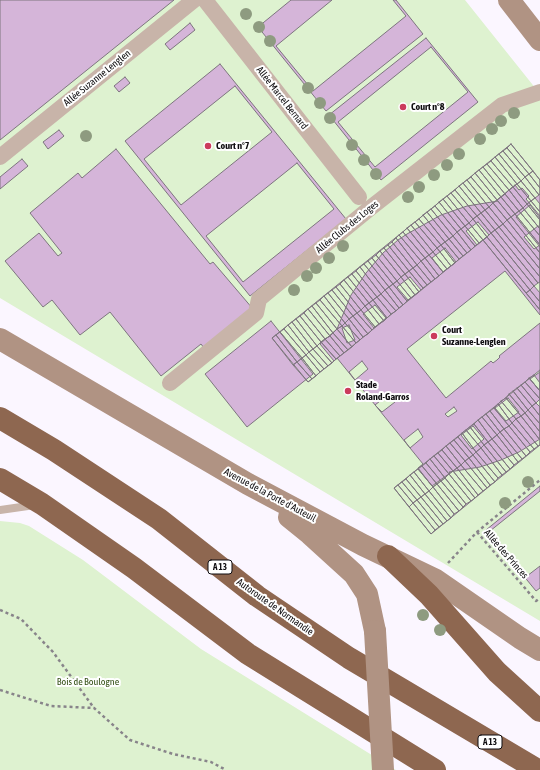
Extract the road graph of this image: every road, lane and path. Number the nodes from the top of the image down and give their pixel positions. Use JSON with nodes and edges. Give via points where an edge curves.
{"nodes":[{"id":1,"x":194,"y":0,"type":"edge"},
{"id":2,"x":205,"y":0,"type":"edge"},
{"id":3,"x":509,"y":0,"type":"edge"},
{"id":4,"x":540,"y":40,"type":"edge"},
{"id":5,"x":540,"y":92,"type":"edge"},
{"id":6,"x":0,"y":157,"type":"edge"},
{"id":7,"x":359,"y":197,"type":"dead end"},
{"id":8,"x":0,"y":340,"type":"edge"},
{"id":9,"x":170,"y":383,"type":"dead end"},
{"id":10,"x":0,"y":418,"type":"edge"},
{"id":11,"x":0,"y":479,"type":"edge"},
{"id":12,"x":540,"y":480,"type":"edge"},
{"id":13,"x":248,"y":484,"type":"junction"},
{"id":14,"x":42,"y":504,"type":"junction"},
{"id":15,"x":0,"y":510,"type":"edge"},
{"id":16,"x":477,"y":532,"type":"junction"},
{"id":17,"x":388,"y":556,"type":"junction"},
{"id":18,"x":436,"y":580,"type":"junction"},
{"id":19,"x":540,"y":598,"type":"edge"},
{"id":20,"x":0,"y":610,"type":"edge"},
{"id":21,"x":540,"y":650,"type":"edge"},
{"id":22,"x":0,"y":690,"type":"edge"},
{"id":23,"x":94,"y":708,"type":"junction"},
{"id":24,"x":540,"y":711,"type":"edge"},
{"id":25,"x":417,"y":763,"type":"edge"},
{"id":26,"x":226,"y":770,"type":"edge"},
{"id":27,"x":383,"y":770,"type":"edge"},
{"id":28,"x":435,"y":770,"type":"edge"},
{"id":29,"x":538,"y":770,"type":"edge"}],
"edges":[{"from":1,"to":6,"type":"street","name":"Allée Suzanne Lenglen"},
{"from":2,"to":7,"type":"street","name":"Allée Marcel Bernard"},
{"from":3,"to":4,"type":"main road"},
{"from":5,"to":9,"type":"street","name":"Allée Clubs des Loges","via":[[502,105],[369,209],[260,299],[256,314]]},
{"from":8,"to":13,"type":"main road","name":"Avenue de la Porte d'Auteuil"},
{"from":10,"to":29,"type":"highway","name":"Autoroute de Normandie","number":"A 13","via":[[159,519],[257,596],[349,658]]},
{"from":11,"to":14,"type":"highway"},
{"from":12,"to":16,"type":"path"},
{"from":13,"to":17,"type":"main road","name":"Avenue de la Porte d'Auteuil"},
{"from":13,"to":27,"type":"main road","bridge":true,"via":[[310,534],[354,574],[367,594],[375,631]]},
{"from":14,"to":15,"type":"lane"},
{"from":14,"to":25,"type":"highway","via":[[134,568],[248,654]]},
{"from":16,"to":18,"type":"path","via":[[447,564]]},
{"from":16,"to":19,"type":"path","name":"Allée des Princes","via":[[536,601]]},
{"from":17,"to":18,"type":"main road","name":"Avenue de la Porte d'Auteuil"},
{"from":17,"to":24,"type":"highway","via":[[429,595],[497,672]]},
{"from":18,"to":21,"type":"main road","name":"Avenue de la Porte d'Auteuil"},
{"from":20,"to":23,"type":"path","via":[[21,619],[53,652]]},
{"from":22,"to":23,"type":"path","via":[[51,706]]},
{"from":23,"to":26,"type":"path","via":[[130,740],[173,754],[211,762]]},
{"from":25,"to":28,"type":"highway"}]}
